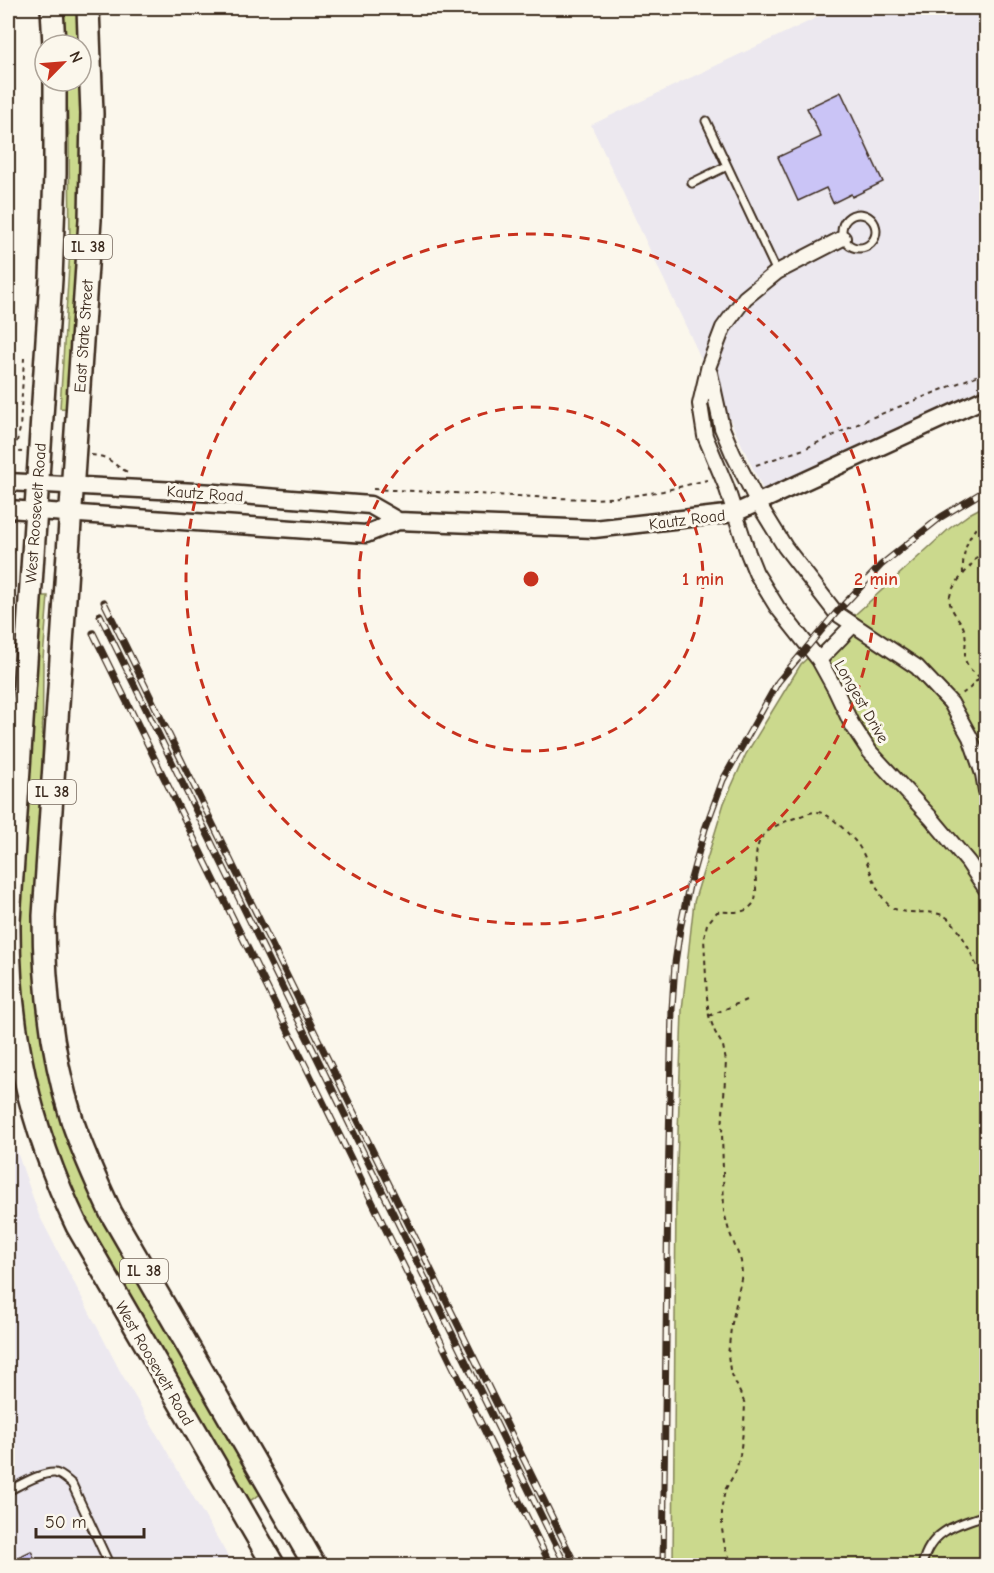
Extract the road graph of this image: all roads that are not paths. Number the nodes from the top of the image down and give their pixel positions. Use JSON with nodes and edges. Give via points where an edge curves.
{"nodes":[{"id":1,"x":52,"y":8,"type":"edge"},
{"id":2,"x":88,"y":8,"type":"edge"},
{"id":3,"x":53,"y":33,"type":"edge"},
{"id":4,"x":55,"y":93,"type":"edge"},
{"id":5,"x":706,"y":121,"type":"dead end"},
{"id":6,"x":727,"y":166,"type":"junction"},
{"id":7,"x":692,"y":183,"type":"dead end"},
{"id":8,"x":843,"y":238,"type":"junction"},
{"id":9,"x":777,"y":272,"type":"junction"},
{"id":10,"x":709,"y":365,"type":"junction"},
{"id":11,"x":987,"y":398,"type":"edge"},
{"id":12,"x":8,"y":482,"type":"edge"},
{"id":13,"x":37,"y":484,"type":"junction"},
{"id":14,"x":73,"y":485,"type":"junction"},
{"id":15,"x":758,"y":503,"type":"junction"},
{"id":16,"x":8,"y":509,"type":"edge"},
{"id":17,"x":35,"y":511,"type":"junction"},
{"id":18,"x":71,"y":513,"type":"junction"},
{"id":19,"x":735,"y":513,"type":"junction"},
{"id":20,"x":398,"y":521,"type":"junction"},
{"id":21,"x":853,"y":625,"type":"junction"},
{"id":22,"x":819,"y":660,"type":"junction"},
{"id":23,"x":987,"y":791,"type":"edge"},
{"id":24,"x":987,"y":889,"type":"edge"},
{"id":25,"x":8,"y":1491,"type":"edge"},
{"id":26,"x":987,"y":1515,"type":"edge"},
{"id":27,"x":110,"y":1566,"type":"edge"},
{"id":28,"x":274,"y":1566,"type":"edge"},
{"id":29,"x":315,"y":1566,"type":"edge"},
{"id":30,"x":922,"y":1566,"type":"edge"}],
"edges":[{"from":1,"to":3,"type":"main road"},
{"from":2,"to":14,"type":"main road","name":"East State Street","number":"IL 38","via":[[91,178]]},
{"from":4,"to":13,"type":"main road","name":"West Roosevelt Road","number":"IL 38","via":[[54,225]]},
{"from":5,"to":6,"type":"lane"},
{"from":6,"to":7,"type":"lane"},
{"from":6,"to":9,"type":"lane"},
{"from":8,"to":8,"type":"lane","via":[[842,227],[852,215],[862,214],[872,220],[876,231],[865,247],[852,247]]},
{"from":8,"to":9,"type":"street","name":"Longest Drive"},
{"from":9,"to":10,"type":"street","name":"Longest Drive","via":[[745,298],[723,328]]},
{"from":10,"to":15,"type":"street","via":[[722,428]]},
{"from":10,"to":19,"type":"street","name":"Longest Drive","via":[[700,404],[705,436]]},
{"from":11,"to":15,"type":"street","name":"Kautz Road"},
{"from":12,"to":13,"type":"street","name":"Kautz Road"},
{"from":13,"to":14,"type":"street","name":"Kautz Road"},
{"from":13,"to":17,"type":"main road","name":"West Roosevelt Road","number":"IL 38"},
{"from":14,"to":18,"type":"main road","number":"IL 38"},
{"from":14,"to":20,"type":"street","name":"Kautz Road","via":[[370,505]]},
{"from":15,"to":19,"type":"street","name":"Kautz Road"},
{"from":15,"to":21,"type":"street","via":[[818,591],[836,613]]},
{"from":16,"to":17,"type":"street","name":"Kautz Road"},
{"from":17,"to":18,"type":"street","name":"Kautz Road"},
{"from":17,"to":28,"type":"main road","name":"West Roosevelt Road","number":"IL 38","via":[[8,953],[24,1079],[45,1151],[77,1226]]},
{"from":18,"to":20,"type":"street","name":"Kautz Road","via":[[366,534]]},
{"from":18,"to":29,"type":"main road","number":"IL 38","via":[[44,916],[46,984],[57,1061],[81,1144],[111,1213]]},
{"from":19,"to":20,"type":"street","name":"Kautz Road","via":[[594,529]]},
{"from":19,"to":22,"type":"street","name":"Longest Drive","via":[[756,573]]},
{"from":21,"to":22,"type":"street"},
{"from":21,"to":23,"type":"street","via":[[917,667],[951,703],[970,736]]},
{"from":22,"to":24,"type":"street","name":"Longest Drive","via":[[870,752],[932,819]]},
{"from":25,"to":27,"type":"lane","via":[[41,1475],[57,1473],[65,1478],[72,1484]]},
{"from":26,"to":30,"type":"lane","via":[[944,1531],[924,1556]]}]}
